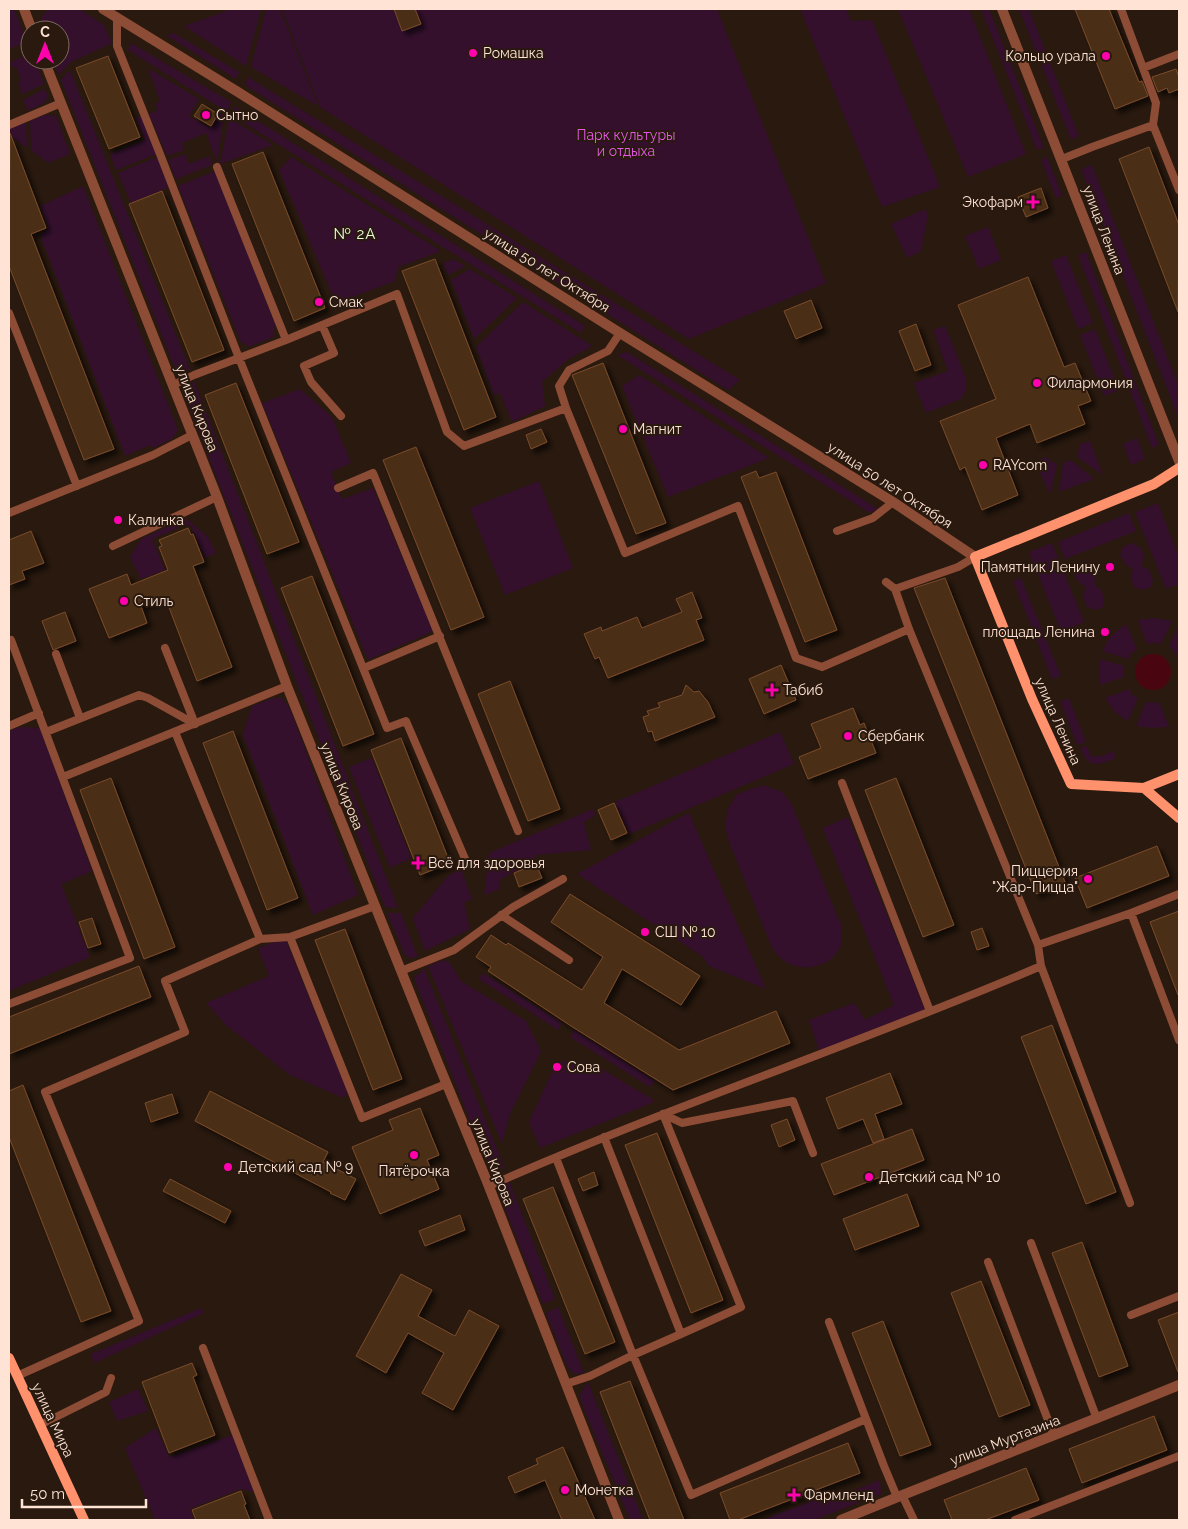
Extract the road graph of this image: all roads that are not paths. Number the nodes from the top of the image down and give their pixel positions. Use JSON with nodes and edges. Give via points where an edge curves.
{"nodes":[{"id":1,"x":103,"y":9,"type":"edge"},
{"id":2,"x":1002,"y":9,"type":"edge"},
{"id":3,"x":1121,"y":9,"type":"edge"},
{"id":4,"x":117,"y":18,"type":"junction"},
{"id":5,"x":1179,"y":54,"type":"edge"},
{"id":6,"x":1143,"y":68,"type":"junction"},
{"id":7,"x":48,"y":70,"type":"edge"},
{"id":8,"x":61,"y":103,"type":"junction"},
{"id":9,"x":1153,"y":124,"type":"junction"},
{"id":10,"x":9,"y":125,"type":"edge"},
{"id":11,"x":1062,"y":159,"type":"junction"},
{"id":12,"x":217,"y":167,"type":"dead end"},
{"id":13,"x":1179,"y":190,"type":"edge"},
{"id":14,"x":9,"y":313,"type":"edge"},
{"id":15,"x":322,"y":325,"type":"junction"},
{"id":16,"x":620,"y":332,"type":"junction"},
{"id":17,"x":286,"y":340,"type":"junction"},
{"id":18,"x":239,"y":358,"type":"junction"},
{"id":19,"x":172,"y":385,"type":"junction"},
{"id":20,"x":566,"y":408,"type":"junction"},
{"id":21,"x":342,"y":416,"type":"dead end"},
{"id":22,"x":192,"y":435,"type":"junction"},
{"id":23,"x":1179,"y":461,"type":"edge"},
{"id":24,"x":1179,"y":468,"type":"edge"},
{"id":25,"x":77,"y":486,"type":"junction"},
{"id":26,"x":338,"y":488,"type":"dead end"},
{"id":27,"x":217,"y":497,"type":"junction"},
{"id":28,"x":893,"y":502,"type":"junction"},
{"id":29,"x":9,"y":513,"type":"edge"},
{"id":30,"x":837,"y":531,"type":"dead end"},
{"id":31,"x":113,"y":546,"type":"dead end"},
{"id":32,"x":975,"y":557,"type":"junction"},
{"id":33,"x":886,"y":582,"type":"dead end"},
{"id":34,"x":895,"y":589,"type":"junction"},
{"id":35,"x":909,"y":629,"type":"junction"},
{"id":36,"x":440,"y":636,"type":"junction"},
{"id":37,"x":9,"y":641,"type":"edge"},
{"id":38,"x":165,"y":648,"type":"dead end"},
{"id":39,"x":56,"y":654,"type":"dead end"},
{"id":40,"x":364,"y":668,"type":"junction"},
{"id":41,"x":287,"y":686,"type":"junction"},
{"id":42,"x":39,"y":713,"type":"junction"},
{"id":43,"x":80,"y":718,"type":"junction"},
{"id":44,"x":195,"y":724,"type":"junction"},
{"id":45,"x":9,"y":726,"type":"edge"},
{"id":46,"x":46,"y":732,"type":"junction"},
{"id":47,"x":175,"y":732,"type":"junction"},
{"id":48,"x":1179,"y":774,"type":"edge"},
{"id":49,"x":63,"y":777,"type":"junction"},
{"id":50,"x":842,"y":783,"type":"dead end"},
{"id":51,"x":1144,"y":788,"type":"junction"},
{"id":52,"x":1179,"y":818,"type":"edge"},
{"id":53,"x":518,"y":831,"type":"dead end"},
{"id":54,"x":466,"y":861,"type":"dead end"},
{"id":55,"x":563,"y":879,"type":"dead end"},
{"id":56,"x":1179,"y":894,"type":"edge"},
{"id":57,"x":375,"y":906,"type":"junction"},
{"id":58,"x":1130,"y":913,"type":"junction"},
{"id":59,"x":501,"y":915,"type":"junction"},
{"id":60,"x":290,"y":937,"type":"junction"},
{"id":61,"x":260,"y":938,"type":"junction"},
{"id":62,"x":1038,"y":945,"type":"junction"},
{"id":63,"x":570,"y":960,"type":"dead end"},
{"id":64,"x":1041,"y":966,"type":"junction"},
{"id":65,"x":401,"y":971,"type":"junction"},
{"id":66,"x":9,"y":1004,"type":"edge"},
{"id":67,"x":930,"y":1011,"type":"junction"},
{"id":68,"x":1179,"y":1040,"type":"edge"},
{"id":69,"x":446,"y":1084,"type":"junction"},
{"id":70,"x":664,"y":1114,"type":"junction"},
{"id":71,"x":604,"y":1137,"type":"junction"},
{"id":72,"x":813,"y":1153,"type":"dead end"},
{"id":73,"x":556,"y":1158,"type":"junction"},
{"id":74,"x":489,"y":1186,"type":"junction"},
{"id":75,"x":1130,"y":1203,"type":"dead end"},
{"id":76,"x":1031,"y":1244,"type":"dead end"},
{"id":77,"x":988,"y":1262,"type":"dead end"},
{"id":78,"x":1179,"y":1296,"type":"edge"},
{"id":79,"x":1130,"y":1315,"type":"dead end"},
{"id":80,"x":829,"y":1322,"type":"dead end"},
{"id":81,"x":681,"y":1334,"type":"junction"},
{"id":82,"x":203,"y":1348,"type":"dead end"},
{"id":83,"x":633,"y":1355,"type":"junction"},
{"id":84,"x":9,"y":1358,"type":"edge"},
{"id":85,"x":13,"y":1373,"type":"edge"},
{"id":86,"x":111,"y":1378,"type":"dead end"},
{"id":87,"x":566,"y":1384,"type":"junction"},
{"id":88,"x":1179,"y":1385,"type":"edge"},
{"id":89,"x":866,"y":1419,"type":"junction"},
{"id":90,"x":1097,"y":1419,"type":"junction"},
{"id":91,"x":40,"y":1425,"type":"junction"},
{"id":92,"x":1054,"y":1436,"type":"junction"},
{"id":93,"x":1179,"y":1456,"type":"edge"},
{"id":94,"x":900,"y":1496,"type":"junction"},
{"id":95,"x":84,"y":1520,"type":"edge"},
{"id":96,"x":269,"y":1520,"type":"edge"},
{"id":97,"x":619,"y":1520,"type":"edge"},
{"id":98,"x":841,"y":1520,"type":"edge"},
{"id":99,"x":914,"y":1520,"type":"edge"},
{"id":100,"x":1015,"y":1520,"type":"edge"}],
"edges":[{"from":1,"to":4,"type":"street","name":"улица 50 лет Октября"},
{"from":2,"to":11,"type":"street","name":"улица Ленина"},
{"from":3,"to":6,"type":"lane"},
{"from":4,"to":16,"type":"street","name":"улица 50 лет Октября"},
{"from":4,"to":18,"type":"lane","via":[[117,46]]},
{"from":5,"to":6,"type":"lane"},
{"from":6,"to":9,"type":"lane","via":[[1156,103]]},
{"from":7,"to":8,"type":"street","name":"улица Кирова"},
{"from":8,"to":10,"type":"lane"},
{"from":8,"to":19,"type":"street","name":"улица Кирова"},
{"from":9,"to":11,"type":"lane"},
{"from":9,"to":13,"type":"lane"},
{"from":11,"to":23,"type":"street","name":"улица Ленина"},
{"from":12,"to":17,"type":"lane"},
{"from":14,"to":25,"type":"lane"},
{"from":15,"to":17,"type":"lane"},
{"from":15,"to":20,"type":"lane","via":[[396,294],[447,432],[464,446]]},
{"from":15,"to":21,"type":"lane","via":[[334,353],[304,366],[311,382]]},
{"from":16,"to":20,"type":"lane","via":[[608,351],[569,370],[559,386]]},
{"from":16,"to":28,"type":"street","name":"улица 50 лет Октября"},
{"from":17,"to":18,"type":"lane"},
{"from":18,"to":19,"type":"lane"},
{"from":18,"to":40,"type":"lane"},
{"from":19,"to":22,"type":"street","name":"улица Кирова"},
{"from":20,"to":35,"type":"lane","via":[[625,553],[738,506],[796,658],[822,667]]},
{"from":22,"to":25,"type":"lane"},
{"from":22,"to":27,"type":"street","name":"улица Кирова"},
{"from":24,"to":32,"type":"main road","via":[[1154,484]]},
{"from":25,"to":29,"type":"lane"},
{"from":26,"to":36,"type":"lane","via":[[373,473]]},
{"from":27,"to":31,"type":"lane"},
{"from":27,"to":41,"type":"street","name":"улица Кирова"},
{"from":28,"to":30,"type":"lane","via":[[873,518]]},
{"from":28,"to":32,"type":"street","name":"улица 50 лет Октября"},
{"from":32,"to":34,"type":"lane","via":[[958,567]]},
{"from":32,"to":51,"type":"main road","name":"улица Ленина","via":[[1071,784]]},
{"from":33,"to":34,"type":"lane"},
{"from":34,"to":35,"type":"lane"},
{"from":35,"to":62,"type":"lane"},
{"from":36,"to":40,"type":"lane"},
{"from":36,"to":53,"type":"lane"},
{"from":37,"to":42,"type":"lane"},
{"from":38,"to":44,"type":"lane"},
{"from":39,"to":43,"type":"lane"},
{"from":40,"to":54,"type":"lane","via":[[387,728],[406,721]]},
{"from":41,"to":44,"type":"lane"},
{"from":41,"to":57,"type":"street","name":"улица Кирова"},
{"from":42,"to":45,"type":"lane"},
{"from":42,"to":46,"type":"lane"},
{"from":43,"to":44,"type":"lane","via":[[139,695]]},
{"from":43,"to":46,"type":"lane"},
{"from":44,"to":47,"type":"lane"},
{"from":46,"to":49,"type":"lane"},
{"from":47,"to":49,"type":"lane"},
{"from":47,"to":61,"type":"lane"},
{"from":48,"to":51,"type":"main road"},
{"from":49,"to":66,"type":"lane","via":[[130,958]]},
{"from":50,"to":67,"type":"lane"},
{"from":51,"to":52,"type":"main road"},
{"from":55,"to":59,"type":"lane"},
{"from":56,"to":58,"type":"lane"},
{"from":57,"to":60,"type":"lane"},
{"from":57,"to":65,"type":"street","name":"улица Кирова"},
{"from":58,"to":62,"type":"lane"},
{"from":58,"to":68,"type":"lane"},
{"from":59,"to":63,"type":"lane"},
{"from":59,"to":65,"type":"lane","via":[[454,950]]},
{"from":60,"to":61,"type":"lane"},
{"from":60,"to":69,"type":"lane","via":[[362,1118]]},
{"from":61,"to":85,"type":"lane","via":[[165,981],[186,1032],[45,1092],[139,1321]]},
{"from":62,"to":64,"type":"lane"},
{"from":64,"to":67,"type":"lane"},
{"from":64,"to":75,"type":"lane"},
{"from":65,"to":69,"type":"street","name":"улица Кирова"},
{"from":67,"to":70,"type":"lane"},
{"from":69,"to":74,"type":"street","name":"улица Кирова"},
{"from":70,"to":71,"type":"lane"},
{"from":70,"to":72,"type":"lane","via":[[682,1122],[793,1101]]},
{"from":70,"to":81,"type":"lane","via":[[741,1307]]},
{"from":71,"to":73,"type":"lane"},
{"from":71,"to":81,"type":"lane"},
{"from":73,"to":74,"type":"lane"},
{"from":73,"to":83,"type":"lane"},
{"from":74,"to":87,"type":"street","name":"улица Кирова"},
{"from":76,"to":90,"type":"lane"},
{"from":77,"to":92,"type":"lane"},
{"from":78,"to":79,"type":"lane"},
{"from":80,"to":89,"type":"lane"},
{"from":81,"to":83,"type":"lane"},
{"from":82,"to":96,"type":"lane"},
{"from":83,"to":87,"type":"lane"},
{"from":83,"to":89,"type":"lane","via":[[691,1495]]},
{"from":84,"to":85,"type":"main road","name":"улица Мира"},
{"from":85,"to":91,"type":"main road","name":"улица Мира"},
{"from":86,"to":91,"type":"lane","via":[[106,1392]]},
{"from":87,"to":97,"type":"street","name":"улица Кирова"},
{"from":88,"to":90,"type":"street","name":"улица Муртазина"},
{"from":89,"to":94,"type":"lane","via":[[884,1466]]},
{"from":90,"to":92,"type":"street","name":"улица Муртазина"},
{"from":91,"to":95,"type":"main road","name":"улица Мира"},
{"from":92,"to":94,"type":"street","name":"улица Муртазина"},
{"from":93,"to":100,"type":"lane"},
{"from":94,"to":98,"type":"street","name":"улица Муртазина"},
{"from":94,"to":99,"type":"lane"}]}
